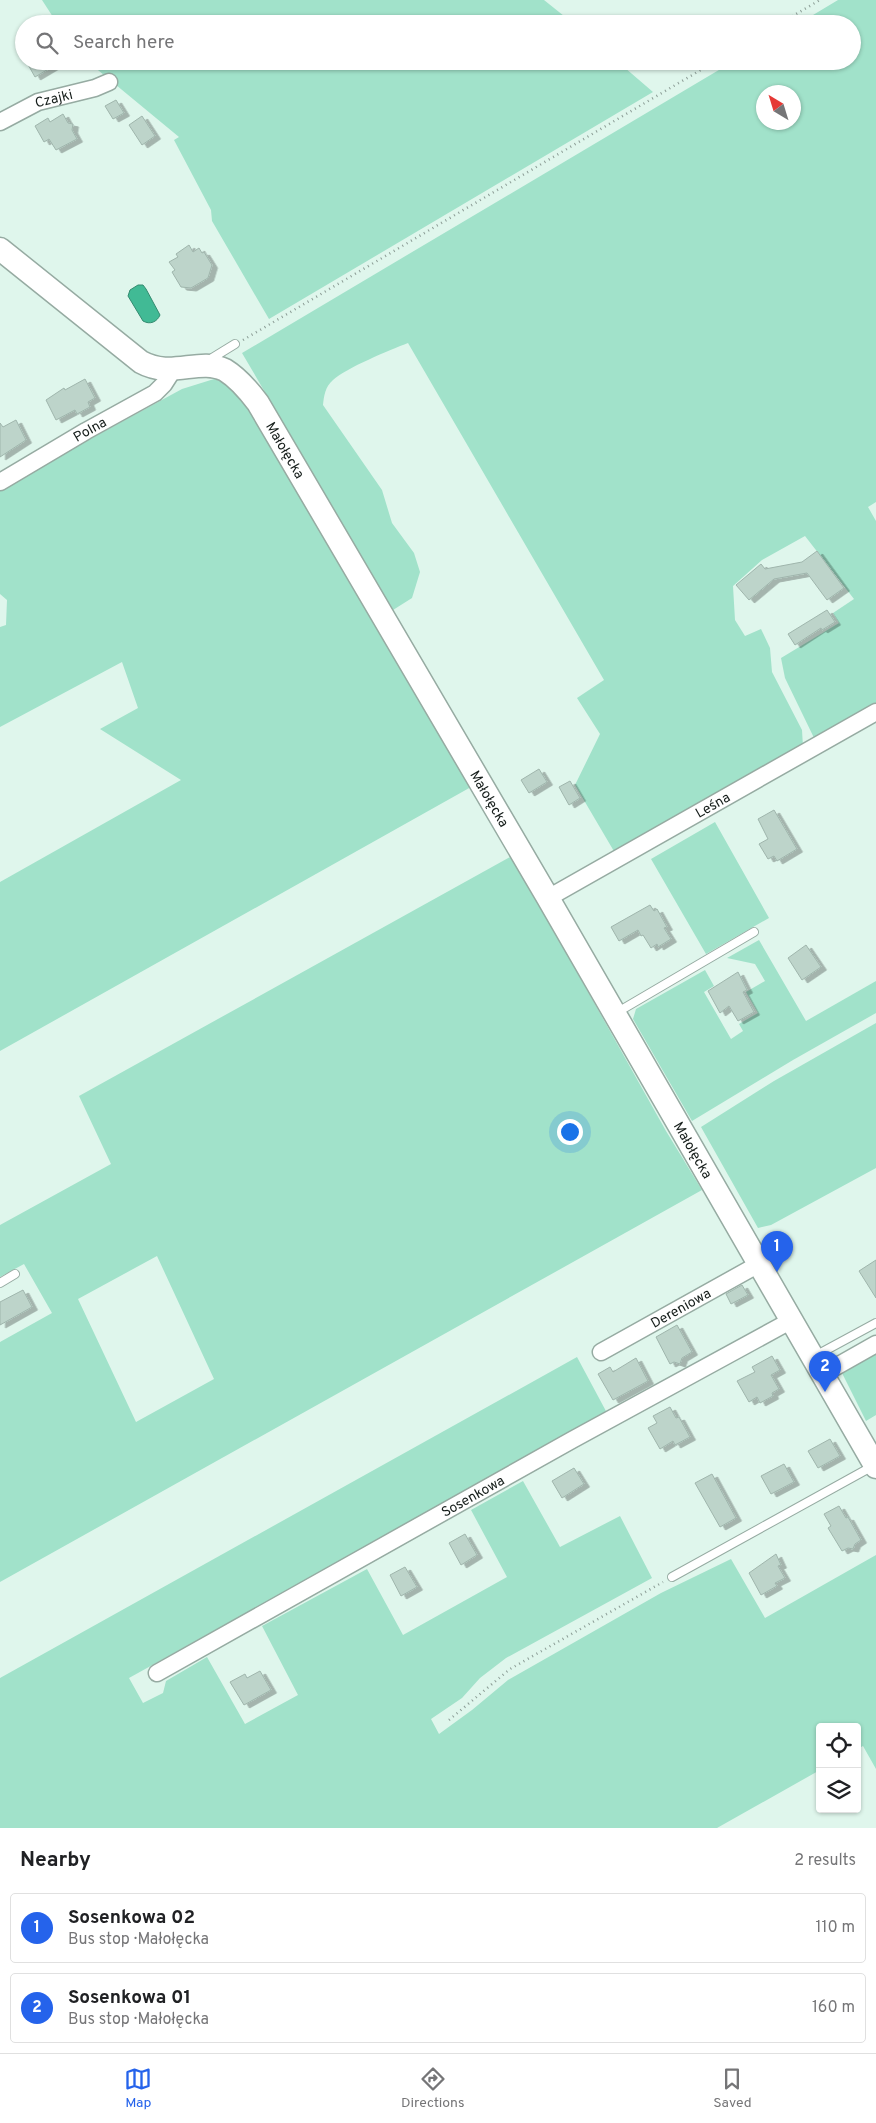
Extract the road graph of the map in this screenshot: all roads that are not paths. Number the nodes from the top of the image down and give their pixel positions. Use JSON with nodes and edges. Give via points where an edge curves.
{"nodes":[{"id":1,"x":109,"y":82,"type":"dead end"},
{"id":2,"x":0,"y":122,"type":"edge"},
{"id":3,"x":0,"y":249,"type":"edge"},
{"id":4,"x":235,"y":344,"type":"road end"},
{"id":5,"x":204,"y":366,"type":"junction"},
{"id":6,"x":173,"y":370,"type":"junction"},
{"id":7,"x":0,"y":482,"type":"edge"},
{"id":8,"x":876,"y":712,"type":"edge"},
{"id":9,"x":548,"y":898,"type":"junction"},
{"id":10,"x":754,"y":932,"type":"dead end"},
{"id":11,"x":615,"y":1013,"type":"junction"},
{"id":12,"x":759,"y":1264,"type":"junction"},
{"id":13,"x":16,"y":1274,"type":"dead end"},
{"id":14,"x":0,"y":1283,"type":"edge"},
{"id":15,"x":792,"y":1320,"type":"junction"},
{"id":16,"x":876,"y":1323,"type":"edge"},
{"id":17,"x":876,"y":1344,"type":"edge"},
{"id":18,"x":601,"y":1352,"type":"dead end"},
{"id":19,"x":818,"y":1366,"type":"junction"},
{"id":20,"x":876,"y":1466,"type":"edge"},
{"id":21,"x":672,"y":1576,"type":"road end"},
{"id":22,"x":157,"y":1673,"type":"dead end"}],
"edges":[{"from":1,"to":2,"type":"street","name":"Czajki","via":[[38,102]]},
{"from":3,"to":6,"type":"street","name":"Małołęcka","via":[[122,349],[147,365]]},
{"from":4,"to":5,"type":"lane"},
{"from":5,"to":6,"type":"street","name":"Małołęcka"},
{"from":5,"to":9,"type":"street","name":"Małołęcka","via":[[231,375],[258,403]]},
{"from":6,"to":7,"type":"street","name":"Polna","via":[[155,394]]},
{"from":8,"to":9,"type":"street","name":"Leśna"},
{"from":9,"to":11,"type":"street","name":"Małołęcka"},
{"from":10,"to":11,"type":"lane"},
{"from":11,"to":12,"type":"street","name":"Małołęcka"},
{"from":12,"to":15,"type":"street","name":"Małołęcka"},
{"from":12,"to":18,"type":"street","name":"Dereniowa"},
{"from":13,"to":14,"type":"lane"},
{"from":15,"to":19,"type":"street","name":"Małołęcka"},
{"from":15,"to":22,"type":"street","name":"Sosenkowa"},
{"from":16,"to":19,"type":"lane"},
{"from":17,"to":19,"type":"street"},
{"from":19,"to":20,"type":"street","name":"Małołęcka"},
{"from":20,"to":21,"type":"lane"}]}
